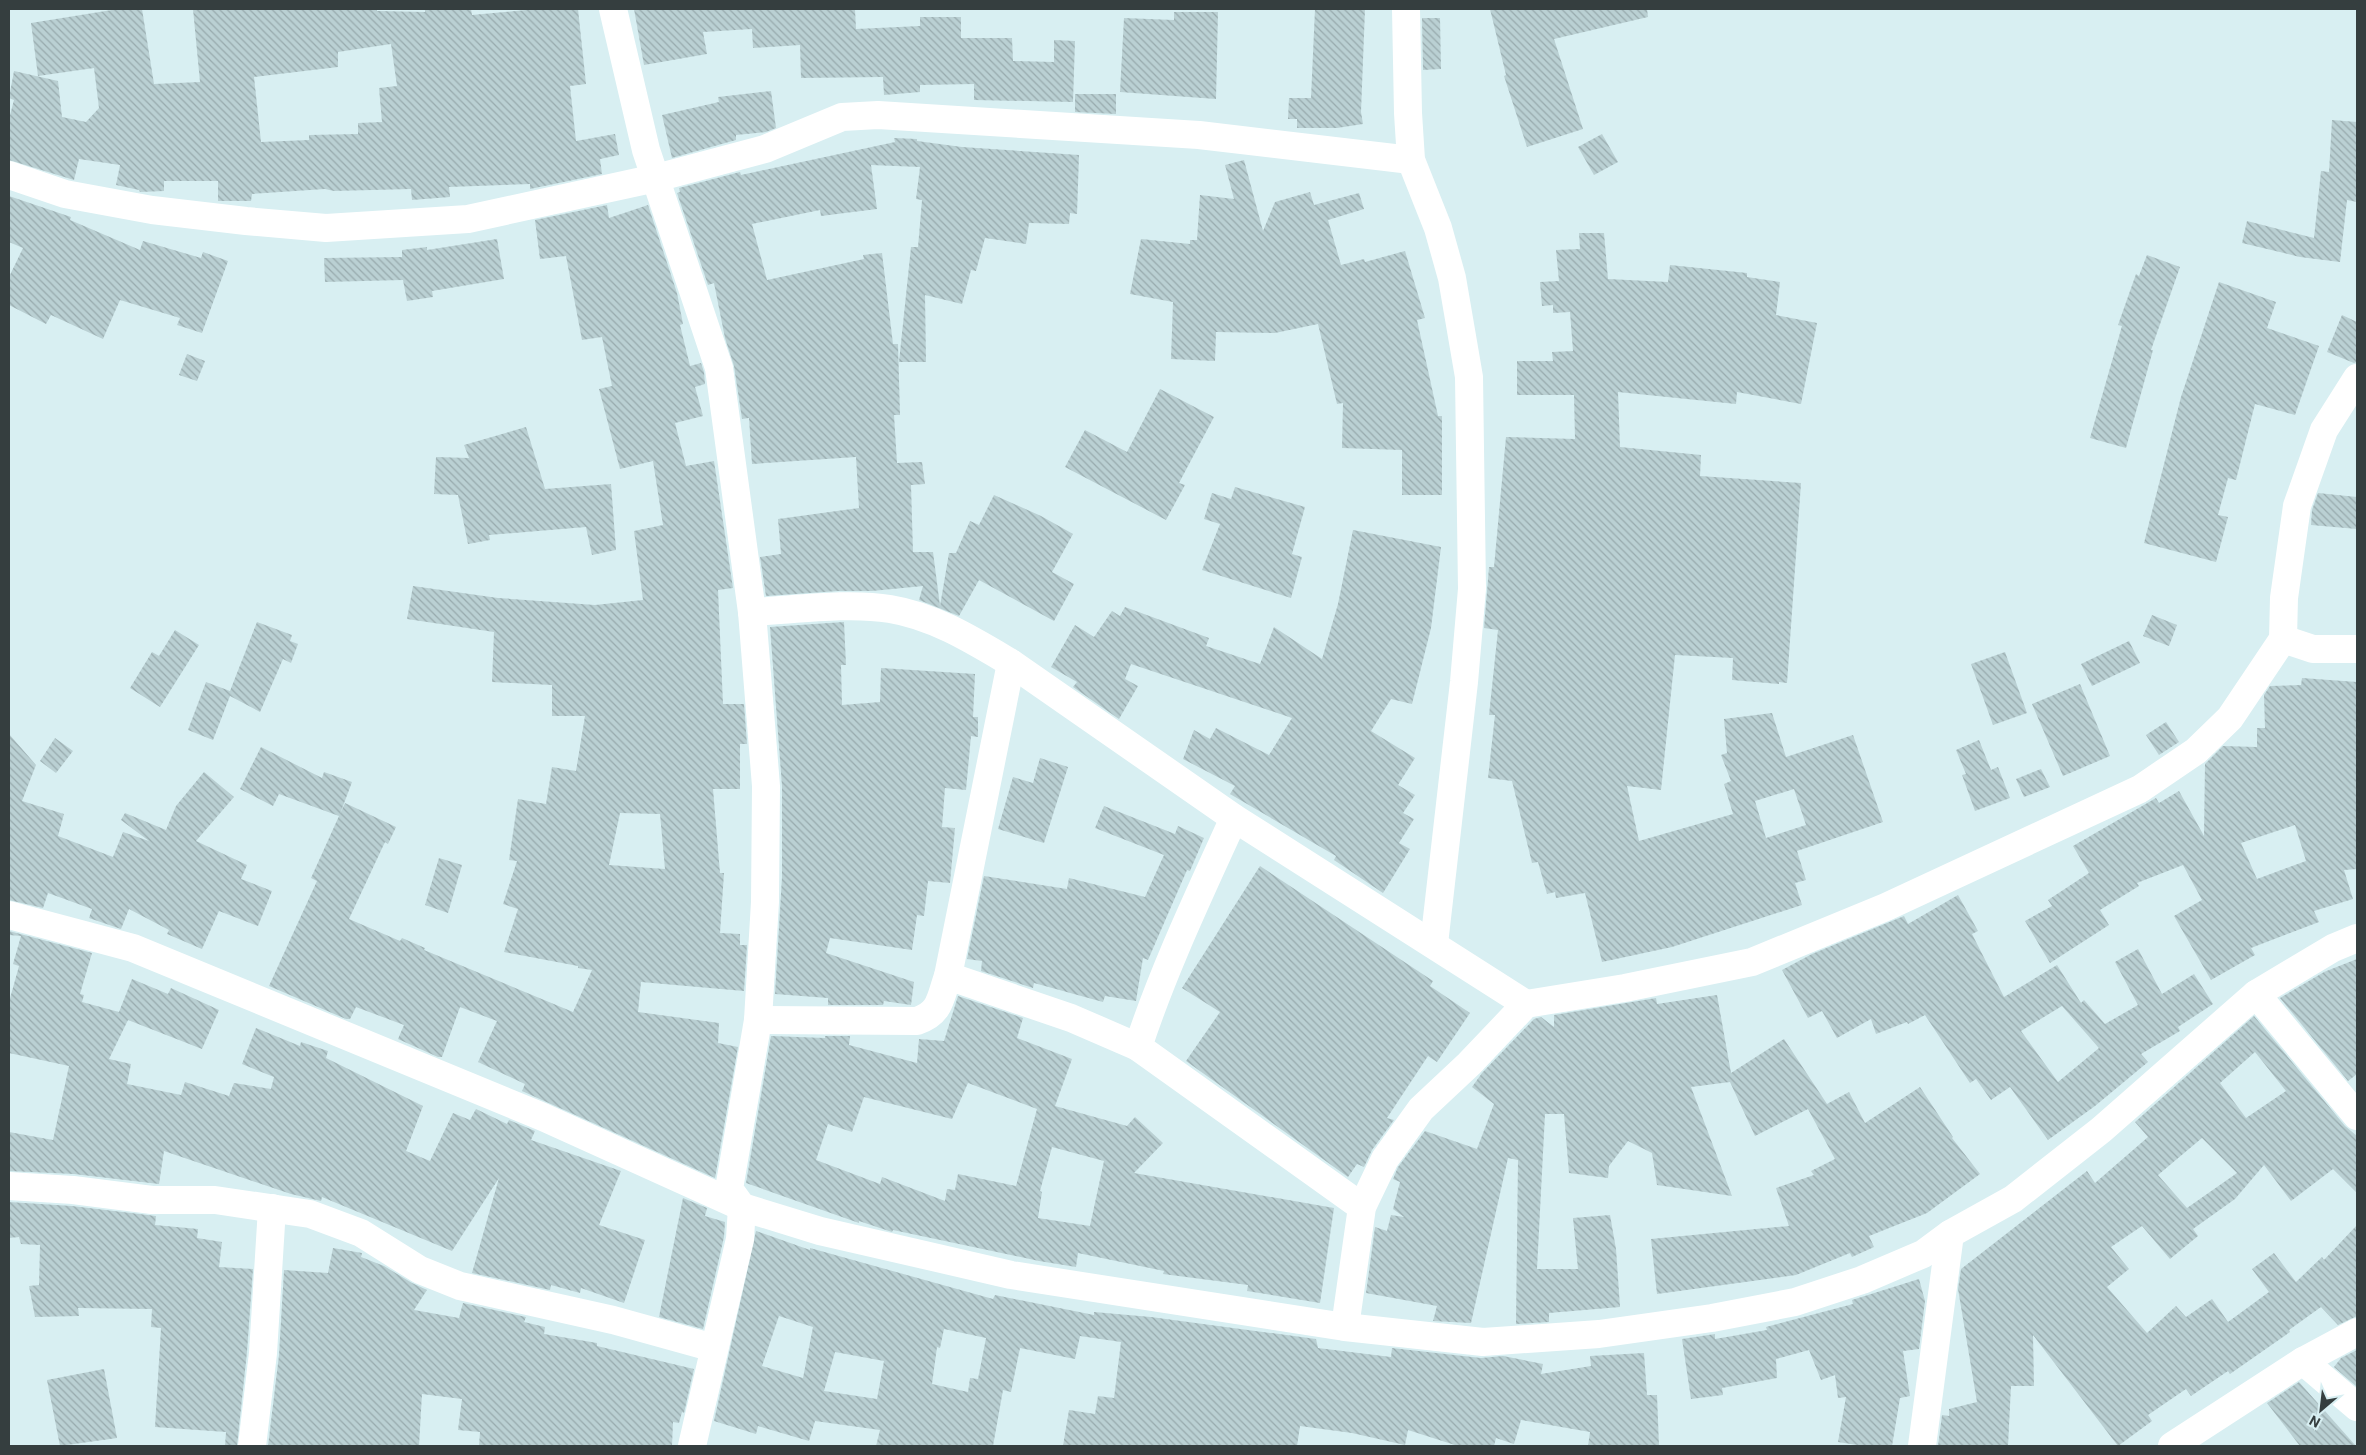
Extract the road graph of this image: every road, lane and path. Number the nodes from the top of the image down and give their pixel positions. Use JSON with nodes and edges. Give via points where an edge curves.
{"nodes":[{"id":1,"x":613,"y":9,"type":"edge"},
{"id":2,"x":1406,"y":9,"type":"edge"},
{"id":3,"x":1411,"y":160,"type":"junction"},
{"id":4,"x":9,"y":175,"type":"edge"},
{"id":5,"x":656,"y":178,"type":"junction"},
{"id":6,"x":2357,"y":378,"type":"edge"},
{"id":7,"x":752,"y":612,"type":"junction"},
{"id":8,"x":2282,"y":639,"type":"junction"},
{"id":9,"x":2357,"y":649,"type":"edge"},
{"id":10,"x":1011,"y":664,"type":"junction"},
{"id":11,"x":1234,"y":818,"type":"junction"},
{"id":12,"x":9,"y":915,"type":"edge"},
{"id":13,"x":2357,"y":938,"type":"edge"},
{"id":14,"x":1434,"y":944,"type":"junction"},
{"id":15,"x":948,"y":976,"type":"junction"},
{"id":16,"x":2256,"y":994,"type":"junction"},
{"id":17,"x":1526,"y":1004,"type":"junction"},
{"id":18,"x":758,"y":1020,"type":"junction"},
{"id":19,"x":1138,"y":1047,"type":"junction"},
{"id":20,"x":2357,"y":1116,"type":"edge"},
{"id":21,"x":9,"y":1186,"type":"edge"},
{"id":22,"x":742,"y":1207,"type":"junction"},
{"id":23,"x":272,"y":1208,"type":"junction"},
{"id":24,"x":1362,"y":1208,"type":"junction"},
{"id":25,"x":1950,"y":1234,"type":"junction"},
{"id":26,"x":1345,"y":1327,"type":"junction"},
{"id":27,"x":2357,"y":1332,"type":"edge"},
{"id":28,"x":714,"y":1348,"type":"junction"},
{"id":29,"x":2303,"y":1361,"type":"junction"},
{"id":30,"x":2357,"y":1407,"type":"edge"},
{"id":31,"x":252,"y":1446,"type":"edge"},
{"id":32,"x":692,"y":1446,"type":"edge"},
{"id":33,"x":1922,"y":1446,"type":"edge"},
{"id":34,"x":2172,"y":1446,"type":"edge"}],
"edges":[{"from":1,"to":5,"type":"street","via":[[646,150]]},
{"from":2,"to":3,"type":"street"},
{"from":3,"to":5,"type":"street","via":[[1199,135],[878,115],[842,117],[765,149]]},
{"from":3,"to":14,"type":"street","via":[[1438,228],[1452,278],[1469,377],[1472,589]]},
{"from":4,"to":5,"type":"street","via":[[65,194],[152,210],[326,228],[468,219]]},
{"from":5,"to":7,"type":"street","via":[[719,368]]},
{"from":6,"to":8,"type":"street","via":[[2324,430],[2297,506],[2284,598]]},
{"from":7,"to":10,"type":"street","via":[[889,609],[928,619]]},
{"from":7,"to":18,"type":"street","via":[[766,786],[765,902]]},
{"from":8,"to":9,"type":"street","via":[[2313,649]]},
{"from":8,"to":17,"type":"street","via":[[2230,718],[2196,751],[2140,789],[1886,907],[1752,962]]},
{"from":10,"to":11,"type":"street"},
{"from":10,"to":15,"type":"street"},
{"from":11,"to":14,"type":"street"},
{"from":11,"to":19,"type":"street","via":[[1176,949]]},
{"from":12,"to":22,"type":"street","via":[[133,948],[543,1117]]},
{"from":13,"to":16,"type":"street"},
{"from":14,"to":17,"type":"street"},
{"from":15,"to":18,"type":"street","via":[[937,1009],[931,1017],[917,1021]]},
{"from":15,"to":19,"type":"street","via":[[1072,1018]]},
{"from":16,"to":20,"type":"street"},
{"from":16,"to":25,"type":"street","via":[[2101,1130],[2013,1199]]},
{"from":17,"to":24,"type":"street","via":[[1421,1109],[1385,1159]]},
{"from":18,"to":22,"type":"street","via":[[729,1189]]},
{"from":19,"to":24,"type":"street"},
{"from":21,"to":23,"type":"street","via":[[152,1200],[215,1200]]},
{"from":22,"to":26,"type":"street","via":[[820,1231],[1011,1275]]},
{"from":22,"to":28,"type":"street","via":[[740,1239]]},
{"from":23,"to":28,"type":"street","via":[[310,1214],[361,1233],[420,1270],[460,1286],[613,1320]]},
{"from":23,"to":31,"type":"street","via":[[263,1353]]},
{"from":24,"to":26,"type":"street"},
{"from":25,"to":26,"type":"street","via":[[1923,1254],[1862,1280],[1795,1302],[1712,1318],[1599,1334],[1483,1342]]},
{"from":25,"to":33,"type":"street"},
{"from":27,"to":29,"type":"street"},
{"from":28,"to":32,"type":"street"},
{"from":29,"to":30,"type":"street"},
{"from":29,"to":34,"type":"street"}]}
